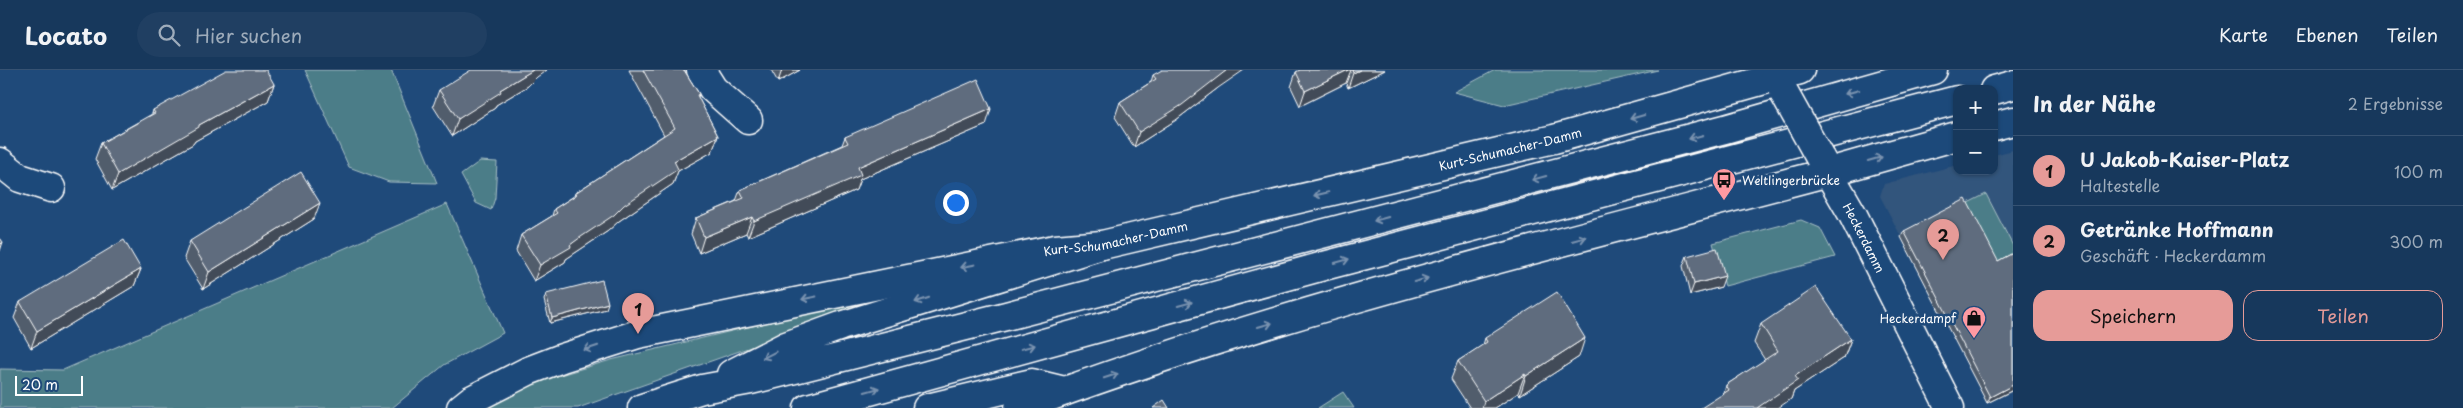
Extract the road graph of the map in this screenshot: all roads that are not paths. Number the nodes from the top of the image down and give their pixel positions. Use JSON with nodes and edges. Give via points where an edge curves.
{"nodes":[{"id":1,"x":701,"y":70,"type":"edge"},
{"id":2,"x":1933,"y":70,"type":"edge"},
{"id":3,"x":1783,"y":78,"type":"edge"},
{"id":4,"x":2013,"y":85,"type":"edge"},
{"id":5,"x":1998,"y":89,"type":"edge"},
{"id":6,"x":1953,"y":101,"type":"edge"},
{"id":7,"x":748,"y":120,"type":"dead end"},
{"id":8,"x":2013,"y":120,"type":"edge"},
{"id":9,"x":1998,"y":125,"type":"edge"},
{"id":10,"x":1953,"y":137,"type":"edge"},
{"id":11,"x":0,"y":162,"type":"edge"},
{"id":12,"x":1824,"y":165,"type":"junction"},
{"id":13,"x":51,"y":188,"type":"dead end"},
{"id":14,"x":1102,"y":245,"type":"junction"},
{"id":15,"x":702,"y":389,"type":"junction"},
{"id":16,"x":1065,"y":391,"type":"junction"},
{"id":17,"x":461,"y":408,"type":"edge"},
{"id":18,"x":642,"y":408,"type":"edge"},
{"id":19,"x":808,"y":408,"type":"edge"},
{"id":20,"x":927,"y":408,"type":"edge"},
{"id":21,"x":1019,"y":408,"type":"edge"},
{"id":22,"x":1950,"y":408,"type":"edge"}],
"edges":[{"from":1,"to":7,"type":"main road","via":[[713,89]]},
{"from":2,"to":15,"type":"main road","one_way":true,"via":[[1725,129],[1073,299],[750,380]]},
{"from":3,"to":12,"type":"main road","name":"Heckerdamm","bridge":true},
{"from":3,"to":14,"type":"main road","name":"Kurt-Schumacher-Damm","one_way":true,"via":[[1562,137]]},
{"from":4,"to":5,"type":"main road"},
{"from":19,"to":6,"type":"main road","one_way":true,"via":[[1310,269]]},
{"from":8,"to":9,"type":"main road"},
{"from":12,"to":10,"type":"main road","one_way":true},
{"from":11,"to":13,"type":"main road","via":[[20,178]]},
{"from":16,"to":12,"type":"main road","one_way":true,"via":[[1252,329]]},
{"from":12,"to":22,"type":"main road","name":"Heckerdamm"},
{"from":14,"to":15,"type":"main road","one_way":true,"via":[[841,326],[786,346]]},
{"from":14,"to":17,"type":"main road","name":"Kurt-Schumacher-Damm","one_way":true,"via":[[1054,249],[638,334],[528,371]]},
{"from":15,"to":18,"type":"main road"},
{"from":16,"to":20,"type":"main road","via":[[1032,383]]},
{"from":16,"to":21,"type":"main road"}]}
